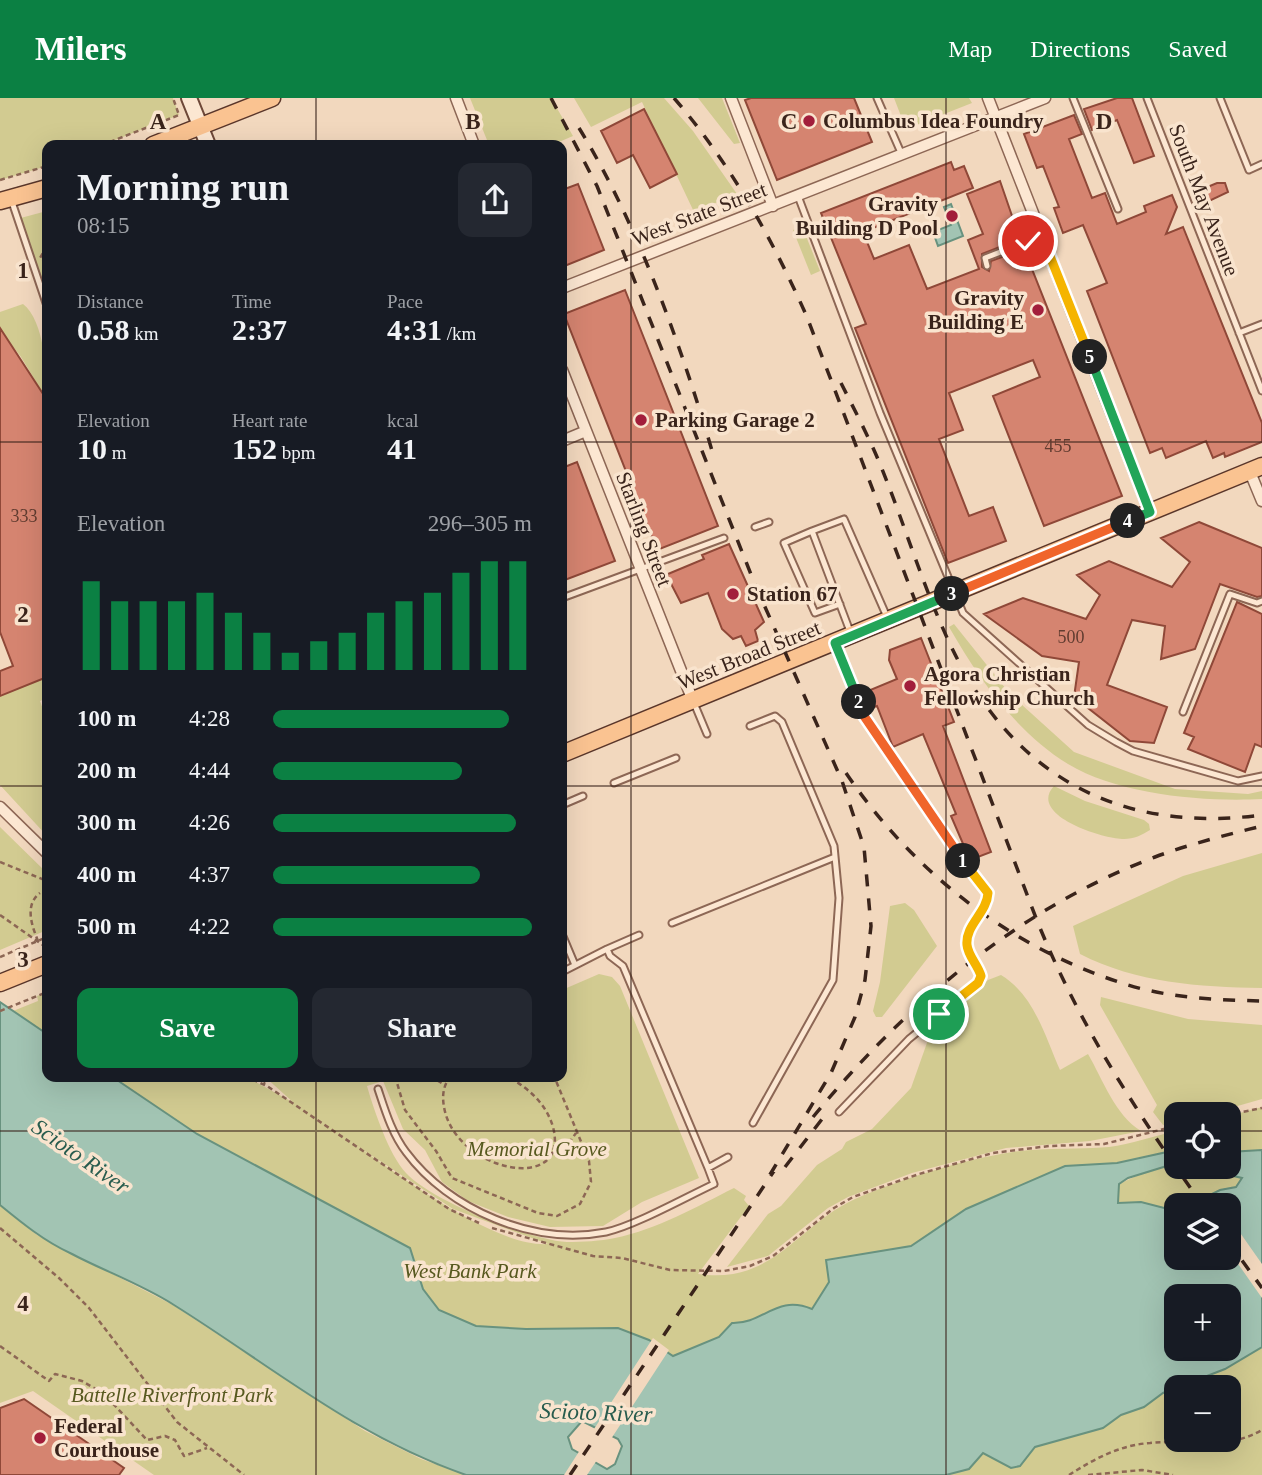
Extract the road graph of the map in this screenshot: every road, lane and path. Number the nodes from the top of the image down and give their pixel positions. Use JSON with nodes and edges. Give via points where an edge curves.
{"nodes":[{"id":1,"x":173,"y":98,"type":"edge"},
{"id":2,"x":189,"y":98,"type":"edge"},
{"id":3,"x":272,"y":98,"type":"edge"},
{"id":4,"x":456,"y":98,"type":"edge"},
{"id":5,"x":730,"y":98,"type":"edge"},
{"id":6,"x":877,"y":98,"type":"edge"},
{"id":7,"x":988,"y":98,"type":"edge"},
{"id":8,"x":1045,"y":98,"type":"edge"},
{"id":9,"x":1073,"y":98,"type":"edge"},
{"id":10,"x":1147,"y":98,"type":"edge"},
{"id":11,"x":1220,"y":98,"type":"edge"},
{"id":12,"x":996,"y":117,"type":"junction"},
{"id":13,"x":200,"y":126,"type":"junction"},
{"id":14,"x":115,"y":140,"type":"edge"},
{"id":15,"x":165,"y":140,"type":"edge"},
{"id":16,"x":206,"y":140,"type":"edge"},
{"id":17,"x":472,"y":140,"type":"edge"},
{"id":18,"x":902,"y":155,"type":"junction"},
{"id":19,"x":1262,"y":164,"type":"edge"},
{"id":20,"x":42,"y":167,"type":"edge"},
{"id":21,"x":0,"y":180,"type":"edge"},
{"id":22,"x":42,"y":189,"type":"edge"},
{"id":23,"x":798,"y":196,"type":"junction"},
{"id":24,"x":5,"y":200,"type":"edge"},
{"id":25,"x":773,"y":206,"type":"junction"},
{"id":26,"x":1118,"y":209,"type":"dead end"},
{"id":27,"x":1042,"y":236,"type":"junction"},
{"id":28,"x":987,"y":266,"type":"dead end"},
{"id":29,"x":567,"y":286,"type":"edge"},
{"id":30,"x":42,"y":293,"type":"edge"},
{"id":31,"x":1262,"y":324,"type":"edge"},
{"id":32,"x":1239,"y":333,"type":"junction"},
{"id":33,"x":567,"y":383,"type":"edge"},
{"id":34,"x":1262,"y":391,"type":"edge"},
{"id":35,"x":586,"y":431,"type":"junction"},
{"id":36,"x":567,"y":439,"type":"edge"},
{"id":37,"x":1256,"y":469,"type":"edge"},
{"id":38,"x":1262,"y":501,"type":"edge"},
{"id":39,"x":1150,"y":512,"type":"junction"},
{"id":40,"x":768,"y":522,"type":"dead end"},
{"id":41,"x":755,"y":527,"type":"dead end"},
{"id":42,"x":811,"y":531,"type":"junction"},
{"id":43,"x":724,"y":538,"type":"dead end"},
{"id":44,"x":639,"y":569,"type":"junction"},
{"id":45,"x":955,"y":592,"type":"junction"},
{"id":46,"x":567,"y":596,"type":"edge"},
{"id":47,"x":1262,"y":601,"type":"edge"},
{"id":48,"x":840,"y":604,"type":"junction"},
{"id":49,"x":889,"y":620,"type":"junction"},
{"id":50,"x":852,"y":635,"type":"junction"},
{"id":51,"x":835,"y":643,"type":"junction"},
{"id":52,"x":693,"y":701,"type":"junction"},
{"id":53,"x":1183,"y":712,"type":"dead end"},
{"id":54,"x":750,"y":726,"type":"dead end"},
{"id":55,"x":707,"y":734,"type":"dead end"},
{"id":56,"x":567,"y":752,"type":"edge"},
{"id":57,"x":676,"y":758,"type":"dead end"},
{"id":58,"x":1262,"y":776,"type":"edge"},
{"id":59,"x":614,"y":783,"type":"dead end"},
{"id":60,"x":583,"y":796,"type":"dead end"},
{"id":61,"x":567,"y":802,"type":"edge"},
{"id":62,"x":0,"y":807,"type":"edge"},
{"id":63,"x":42,"y":848,"type":"edge"},
{"id":64,"x":835,"y":858,"type":"junction"},
{"id":65,"x":0,"y":862,"type":"edge"},
{"id":66,"x":42,"y":879,"type":"edge"},
{"id":67,"x":40,"y":893,"type":"dead end"},
{"id":68,"x":0,"y":915,"type":"edge"},
{"id":69,"x":672,"y":923,"type":"dead end"},
{"id":70,"x":639,"y":935,"type":"dead end"},
{"id":71,"x":42,"y":939,"type":"edge"},
{"id":72,"x":38,"y":942,"type":"junction"},
{"id":73,"x":42,"y":945,"type":"edge"},
{"id":74,"x":567,"y":946,"type":"edge"},
{"id":75,"x":607,"y":949,"type":"junction"},
{"id":76,"x":0,"y":957,"type":"edge"},
{"id":77,"x":575,"y":965,"type":"junction"},
{"id":78,"x":42,"y":966,"type":"edge"},
{"id":79,"x":567,"y":969,"type":"edge"},
{"id":80,"x":0,"y":983,"type":"edge"},
{"id":81,"x":42,"y":994,"type":"edge"},
{"id":82,"x":0,"y":1011,"type":"edge"},
{"id":83,"x":263,"y":1082,"type":"edge"},
{"id":84,"x":397,"y":1082,"type":"edge"},
{"id":85,"x":440,"y":1082,"type":"edge"},
{"id":86,"x":447,"y":1082,"type":"edge"},
{"id":87,"x":517,"y":1082,"type":"edge"},
{"id":88,"x":556,"y":1082,"type":"edge"},
{"id":89,"x":445,"y":1085,"type":"junction"},
{"id":90,"x":267,"y":1086,"type":"dead end"},
{"id":91,"x":378,"y":1088,"type":"dead end"},
{"id":92,"x":1262,"y":1108,"type":"edge"},
{"id":93,"x":839,"y":1112,"type":"dead end"},
{"id":94,"x":1241,"y":1112,"type":"edge"},
{"id":95,"x":753,"y":1123,"type":"dead end"},
{"id":96,"x":576,"y":1133,"type":"junction"},
{"id":97,"x":564,"y":1150,"type":"junction"},
{"id":98,"x":550,"y":1154,"type":"junction"},
{"id":99,"x":585,"y":1154,"type":"junction"},
{"id":100,"x":728,"y":1157,"type":"dead end"},
{"id":101,"x":708,"y":1168,"type":"junction"},
{"id":102,"x":0,"y":1228,"type":"edge"},
{"id":103,"x":0,"y":1346,"type":"edge"},
{"id":104,"x":1262,"y":1430,"type":"edge"},
{"id":105,"x":207,"y":1448,"type":"junction"},
{"id":106,"x":244,"y":1475,"type":"edge"},
{"id":107,"x":1069,"y":1475,"type":"edge"},
{"id":108,"x":1088,"y":1475,"type":"edge"},
{"id":109,"x":1173,"y":1475,"type":"edge"}],
"edges":[{"from":1,"to":14,"type":"path","via":[[180,115]]},
{"from":2,"to":13,"type":"street"},
{"from":3,"to":13,"type":"main road"},
{"from":4,"to":17,"type":"street"},
{"from":5,"to":25,"type":"street"},
{"from":6,"to":18,"type":"lane"},
{"from":7,"to":12,"type":"street"},
{"from":8,"to":12,"type":"street","name":"West State Street"},
{"from":9,"to":26,"type":"lane"},
{"from":10,"to":32,"type":"lane","name":"South May Avenue"},
{"from":11,"to":19,"type":"lane","via":[[1249,170]]},
{"from":12,"to":18,"type":"street","name":"West State Street"},
{"from":12,"to":27,"type":"street"},
{"from":13,"to":15,"type":"main road"},
{"from":13,"to":16,"type":"street"},
{"from":18,"to":23,"type":"street","name":"West State Street"},
{"from":20,"to":21,"type":"path"},
{"from":22,"to":24,"type":"main road"},
{"from":23,"to":25,"type":"street","name":"West State Street"},
{"from":23,"to":45,"type":"lane"},
{"from":24,"to":30,"type":"lane"},
{"from":25,"to":29,"type":"street","name":"West State Street"},
{"from":27,"to":28,"type":"lane","via":[[985,258]]},
{"from":27,"to":39,"type":"street"},
{"from":31,"to":32,"type":"lane"},
{"from":32,"to":34,"type":"lane","name":"South May Avenue"},
{"from":33,"to":35,"type":"street","name":"Starling Street"},
{"from":35,"to":36,"type":"street"},
{"from":35,"to":44,"type":"street","name":"Starling Street"},
{"from":37,"to":38,"type":"street"},
{"from":37,"to":39,"type":"main road","name":"West Broad Street"},
{"from":39,"to":45,"type":"main road","name":"West Broad Street"},
{"from":40,"to":41,"type":"lane"},
{"from":42,"to":48,"type":"lane"},
{"from":42,"to":48,"type":"lane","via":[[785,543],[815,613]]},
{"from":42,"to":49,"type":"lane","via":[[844,519]]},
{"from":43,"to":44,"type":"lane"},
{"from":44,"to":46,"type":"lane"},
{"from":44,"to":52,"type":"street","name":"Starling Street"},
{"from":45,"to":49,"type":"main road","name":"West Broad Street"},
{"from":45,"to":58,"type":"lane","via":[[963,613],[988,639],[1088,725],[1116,743],[1238,781]]},
{"from":47,"to":53,"type":"lane","via":[[1230,594]]},
{"from":48,"to":50,"type":"lane"},
{"from":49,"to":50,"type":"main road","name":"West Broad Street"},
{"from":50,"to":51,"type":"main road","name":"West Broad Street"},
{"from":51,"to":52,"type":"main road","name":"West Broad Street"},
{"from":51,"to":93,"type":"lane","via":[[864,716],[988,897],[967,934],[968,952],[981,976],[978,983],[909,1039]]},
{"from":52,"to":55,"type":"lane"},
{"from":52,"to":56,"type":"main road","name":"West Broad Street"},
{"from":54,"to":64,"type":"lane","via":[[775,716],[782,722]]},
{"from":57,"to":59,"type":"lane"},
{"from":60,"to":61,"type":"lane"},
{"from":62,"to":63,"type":"street"},
{"from":64,"to":69,"type":"lane"},
{"from":64,"to":95,"type":"lane","via":[[839,898],[833,981]]},
{"from":65,"to":66,"type":"path"},
{"from":67,"to":72,"type":"path","via":[[30,914]]},
{"from":68,"to":72,"type":"path"},
{"from":70,"to":75,"type":"lane"},
{"from":71,"to":76,"type":"path","bridge":true},
{"from":72,"to":73,"type":"path"},
{"from":74,"to":77,"type":"lane"},
{"from":75,"to":77,"type":"lane"},
{"from":75,"to":101,"type":"lane","via":[[623,966]]},
{"from":77,"to":79,"type":"lane"},
{"from":78,"to":80,"type":"main road"},
{"from":81,"to":82,"type":"path"},
{"from":83,"to":90,"type":"path"},
{"from":84,"to":99,"type":"path","via":[[405,1110],[443,1166],[452,1178],[475,1189],[557,1216],[573,1210],[589,1191],[591,1174]]},
{"from":85,"to":89,"type":"path"},
{"from":86,"to":89,"type":"path"},
{"from":87,"to":98,"type":"path","via":[[531,1091],[546,1112],[554,1132]]},
{"from":88,"to":96,"type":"path"},
{"from":89,"to":98,"type":"path","via":[[442,1099],[449,1123],[480,1157],[520,1169],[540,1164]]},
{"from":91,"to":101,"type":"lane","via":[[404,1150],[438,1188],[468,1206],[530,1230],[563,1234],[609,1231],[714,1184]]},
{"from":92,"to":94,"type":"path"},
{"from":96,"to":97,"type":"path"},
{"from":96,"to":99,"type":"path"},
{"from":97,"to":98,"type":"path"},
{"from":97,"to":99,"type":"path"},
{"from":100,"to":101,"type":"lane"},
{"from":102,"to":105,"type":"path","via":[[89,1308],[177,1422]]},
{"from":103,"to":105,"type":"path","via":[[50,1381],[55,1374],[82,1381],[104,1394],[148,1440],[165,1436],[175,1440],[184,1456]]},
{"from":104,"to":107,"type":"path","via":[[1223,1443],[1132,1445]]},
{"from":105,"to":106,"type":"path"},
{"from":108,"to":109,"type":"path","via":[[1143,1470]]}]}
